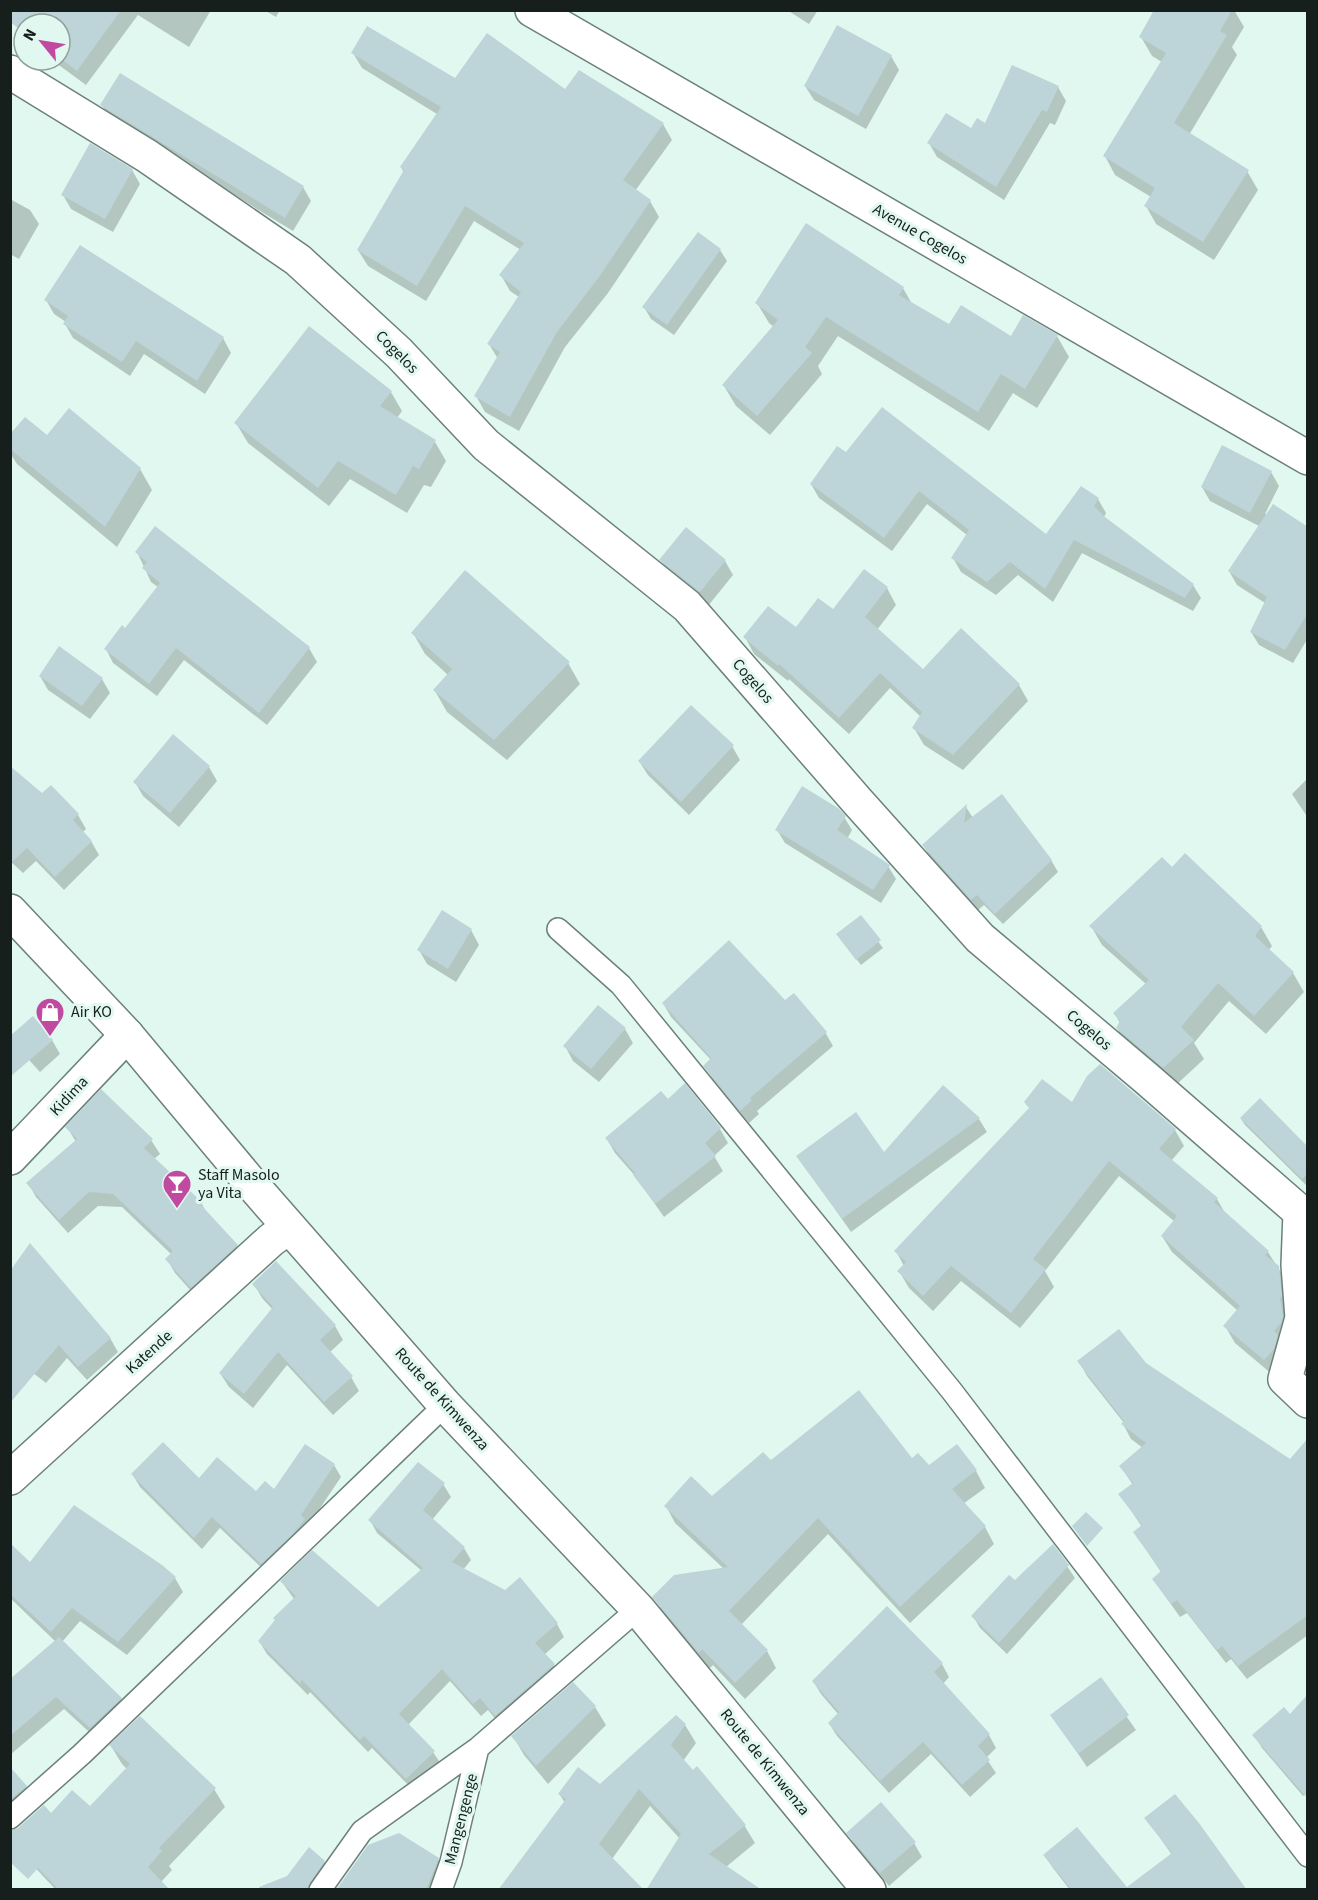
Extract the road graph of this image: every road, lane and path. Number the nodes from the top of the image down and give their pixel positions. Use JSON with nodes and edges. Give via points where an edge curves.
{"nodes":[{"id":1,"x":532,"y":10,"type":"edge"},
{"id":2,"x":10,"y":72,"type":"edge"},
{"id":3,"x":1308,"y":458,"type":"edge"},
{"id":4,"x":10,"y":911,"type":"edge"},
{"id":5,"x":558,"y":929,"type":"dead end"},
{"id":6,"x":127,"y":1035,"type":"junction"},
{"id":7,"x":10,"y":1158,"type":"edge"},
{"id":8,"x":289,"y":1227,"type":"junction"},
{"id":9,"x":1308,"y":1401,"type":"edge"},
{"id":10,"x":445,"y":1405,"type":"junction"},
{"id":11,"x":10,"y":1478,"type":"edge"},
{"id":12,"x":638,"y":1609,"type":"junction"},
{"id":13,"x":478,"y":1748,"type":"junction"},
{"id":14,"x":10,"y":1818,"type":"edge"},
{"id":15,"x":1308,"y":1856,"type":"edge"},
{"id":16,"x":320,"y":1890,"type":"edge"},
{"id":17,"x":441,"y":1890,"type":"edge"},
{"id":18,"x":869,"y":1890,"type":"edge"}],
"edges":[{"from":1,"to":3,"type":"street","name":"Avenue Cogelos"},
{"from":2,"to":9,"type":"street","name":"Cogelos","via":[[147,156],[298,260],[399,353],[486,445],[687,606],[980,938],[1300,1212],[1302,1318],[1285,1379]]},
{"from":4,"to":6,"type":"street","name":"Route de Kimwenza"},
{"from":5,"to":15,"type":"lane","via":[[621,985],[951,1390]]},
{"from":6,"to":7,"type":"street","name":"Kidima"},
{"from":6,"to":8,"type":"street","name":"Route de Kimwenza"},
{"from":8,"to":10,"type":"street","name":"Route de Kimwenza"},
{"from":8,"to":11,"type":"street","name":"Katende"},
{"from":10,"to":12,"type":"street","name":"Route de Kimwenza"},
{"from":10,"to":14,"type":"lane","via":[[82,1754]]},
{"from":12,"to":13,"type":"lane"},
{"from":12,"to":18,"type":"street","name":"Route de Kimwenza"},
{"from":13,"to":16,"type":"lane","via":[[362,1831]]},
{"from":13,"to":17,"type":"lane","name":"Mangengenge"}]}
